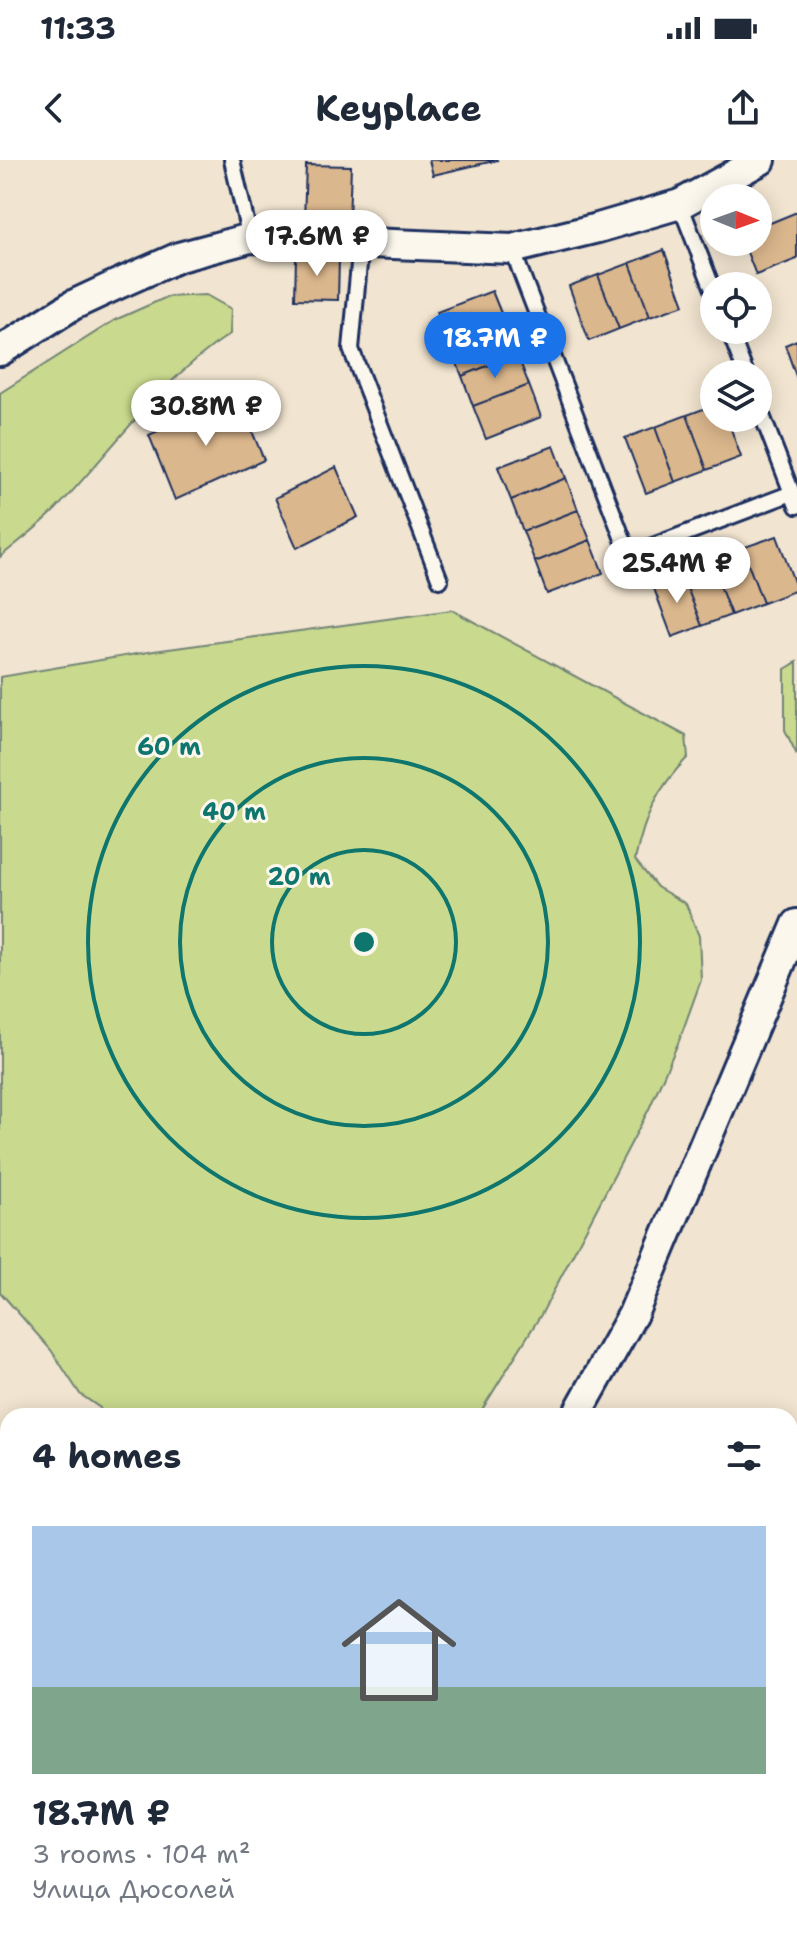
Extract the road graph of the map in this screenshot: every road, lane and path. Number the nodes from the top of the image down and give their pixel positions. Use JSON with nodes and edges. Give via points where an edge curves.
{"nodes":[{"id":1,"x":232,"y":160,"type":"edge"},
{"id":2,"x":761,"y":160,"type":"edge"},
{"id":3,"x":680,"y":204,"type":"junction"},
{"id":4,"x":250,"y":238,"type":"junction"},
{"id":5,"x":351,"y":242,"type":"junction"},
{"id":6,"x":512,"y":249,"type":"junction"},
{"id":7,"x":706,"y":272,"type":"edge"},
{"id":8,"x":0,"y":351,"type":"edge"},
{"id":9,"x":768,"y":432,"type":"edge"},
{"id":10,"x":794,"y":499,"type":"edge"},
{"id":11,"x":440,"y":580,"type":"dead end"},
{"id":12,"x":797,"y":924,"type":"edge"},
{"id":13,"x":580,"y":1408,"type":"edge"}],
"edges":[{"from":1,"to":4,"type":"lane"},
{"from":2,"to":3,"type":"street"},
{"from":3,"to":6,"type":"street"},
{"from":3,"to":7,"type":"lane"},
{"from":4,"to":5,"type":"street"},
{"from":4,"to":8,"type":"street","via":[[179,257],[118,284]]},
{"from":5,"to":6,"type":"street"},
{"from":5,"to":11,"type":"lane","via":[[351,349]]},
{"from":6,"to":10,"type":"lane","via":[[629,555]]},
{"from":9,"to":10,"type":"lane"},
{"from":12,"to":13,"type":"street","via":[[633,1314]]}]}
